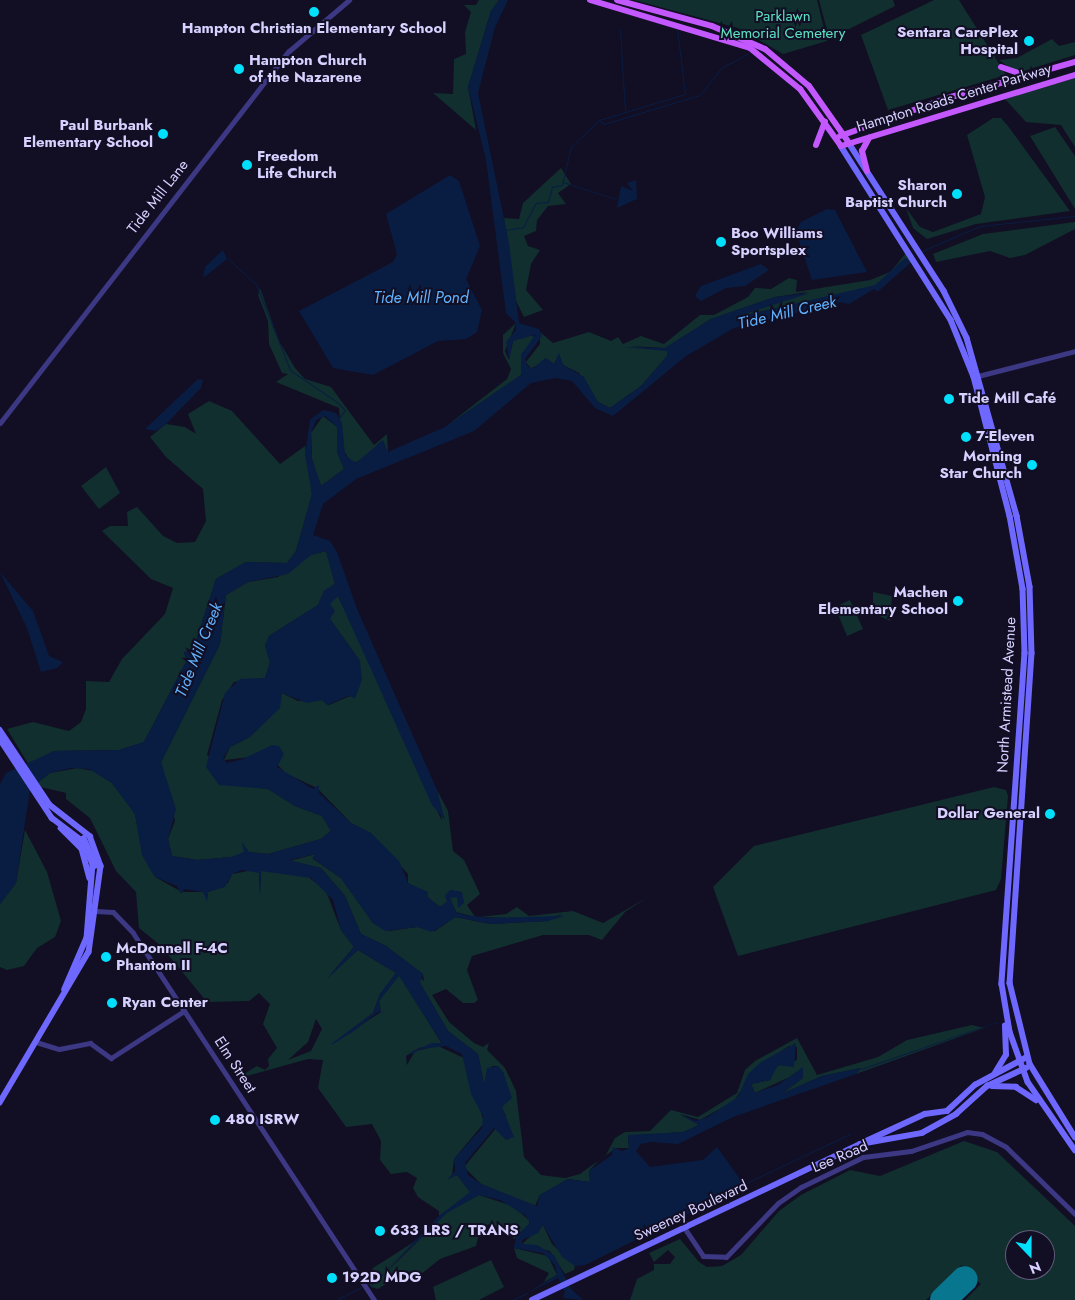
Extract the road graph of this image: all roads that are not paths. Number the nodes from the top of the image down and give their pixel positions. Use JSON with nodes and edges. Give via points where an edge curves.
{"nodes":[{"id":1,"x":349,"y":0,"type":"edge"},
{"id":2,"x":590,"y":0,"type":"edge"},
{"id":3,"x":617,"y":0,"type":"edge"},
{"id":4,"x":1075,"y":61,"type":"edge"},
{"id":5,"x":1002,"y":67,"type":"dead end"},
{"id":6,"x":1075,"y":75,"type":"edge"},
{"id":7,"x":829,"y":112,"type":"junction"},
{"id":8,"x":907,"y":112,"type":"junction"},
{"id":9,"x":825,"y":122,"type":"junction"},
{"id":10,"x":874,"y":134,"type":"junction"},
{"id":11,"x":844,"y":135,"type":"junction"},
{"id":12,"x":836,"y":138,"type":"junction"},
{"id":13,"x":849,"y":143,"type":"junction"},
{"id":14,"x":816,"y":145,"type":"dead end"},
{"id":15,"x":841,"y":146,"type":"junction"},
{"id":16,"x":867,"y":171,"type":"junction"},
{"id":17,"x":912,"y":248,"type":"junction"},
{"id":18,"x":918,"y":257,"type":"junction"},
{"id":19,"x":1075,"y":351,"type":"edge"},
{"id":20,"x":981,"y":375,"type":"junction"},
{"id":21,"x":974,"y":377,"type":"junction"},
{"id":22,"x":0,"y":423,"type":"edge"},
{"id":23,"x":0,"y":730,"type":"edge"},
{"id":24,"x":0,"y":739,"type":"edge"},
{"id":25,"x":15,"y":758,"type":"junction"},
{"id":26,"x":36,"y":790,"type":"junction"},
{"id":27,"x":47,"y":810,"type":"junction"},
{"id":28,"x":92,"y":890,"type":"junction"},
{"id":29,"x":96,"y":910,"type":"junction"},
{"id":30,"x":56,"y":1009,"type":"junction"},
{"id":31,"x":184,"y":1011,"type":"junction"},
{"id":32,"x":1006,"y":1014,"type":"junction"},
{"id":33,"x":1010,"y":1032,"type":"junction"},
{"id":34,"x":36,"y":1042,"type":"junction"},
{"id":35,"x":1023,"y":1044,"type":"junction"},
{"id":36,"x":1027,"y":1057,"type":"junction"},
{"id":37,"x":1020,"y":1063,"type":"junction"},
{"id":38,"x":1030,"y":1064,"type":"junction"},
{"id":39,"x":1023,"y":1070,"type":"junction"},
{"id":40,"x":990,"y":1076,"type":"junction"},
{"id":41,"x":979,"y":1092,"type":"junction"},
{"id":42,"x":0,"y":1103,"type":"edge"},
{"id":43,"x":1042,"y":1108,"type":"junction"},
{"id":44,"x":1075,"y":1137,"type":"edge"},
{"id":45,"x":860,"y":1144,"type":"junction"},
{"id":46,"x":1075,"y":1150,"type":"edge"},
{"id":47,"x":1075,"y":1214,"type":"edge"},
{"id":48,"x":685,"y":1229,"type":"junction"},
{"id":49,"x":374,"y":1300,"type":"edge"},
{"id":50,"x":532,"y":1300,"type":"edge"}],
"edges":[{"from":1,"to":22,"type":"street","name":"Tide Mill Lane","via":[[289,51]]},
{"from":2,"to":9,"type":"main road","name":"North Armistead Avenue","via":[[750,48],[790,79]]},
{"from":3,"to":7,"type":"main road","name":"North Armistead Avenue","via":[[749,40],[784,62]]},
{"from":4,"to":5,"type":"main road","via":[[1020,74]]},
{"from":4,"to":8,"type":"main road","name":"Hampton Roads Center Parkway"},
{"from":6,"to":10,"type":"main road","name":"Hampton Roads Center Parkway"},
{"from":7,"to":8,"type":"main road","via":[[850,128]]},
{"from":7,"to":11,"type":"main road","name":"North Armistead Avenue"},
{"from":8,"to":11,"type":"main road","name":"Hampton Roads Center Parkway"},
{"from":9,"to":12,"type":"main road","name":"North Armistead Avenue"},
{"from":9,"to":14,"type":"main road"},
{"from":10,"to":13,"type":"main road","name":"Hampton Roads Center Parkway"},
{"from":10,"to":16,"type":"main road","via":[[862,148]]},
{"from":11,"to":12,"type":"main road","name":"Hampton Roads Center Parkway"},
{"from":11,"to":13,"type":"main road","name":"North Armistead Avenue"},
{"from":12,"to":15,"type":"main road","name":"North Armistead Avenue"},
{"from":13,"to":15,"type":"main road","name":"Hampton Roads Center Parkway"},
{"from":13,"to":16,"type":"main road","name":"North Armistead Avenue"},
{"from":15,"to":17,"type":"main road","name":"North Armistead Avenue"},
{"from":16,"to":17,"type":"main road","name":"North Armistead Avenue"},
{"from":17,"to":18,"type":"main road","name":"North Armistead Avenue"},
{"from":18,"to":20,"type":"main road","name":"North Armistead Avenue","via":[[953,308]]},
{"from":18,"to":21,"type":"main road","name":"North Armistead Avenue","via":[[947,311]]},
{"from":19,"to":20,"type":"street"},
{"from":20,"to":21,"type":"street"},
{"from":20,"to":35,"type":"main road","name":"North Armistead Avenue","via":[[1024,545],[1031,608],[1031,663],[1009,949],[1012,999]]},
{"from":21,"to":32,"type":"main road","name":"North Armistead Avenue","via":[[1011,521],[1024,609],[1024,662],[1002,951]]},
{"from":23,"to":25,"type":"main road"},
{"from":24,"to":25,"type":"main road"},
{"from":25,"to":26,"type":"main road"},
{"from":26,"to":27,"type":"main road"},
{"from":26,"to":29,"type":"main road","via":[[55,810],[82,826],[97,848],[101,866]]},
{"from":27,"to":28,"type":"main road","via":[[85,846],[93,864]]},
{"from":27,"to":28,"type":"main road","via":[[88,844],[96,866]]},
{"from":28,"to":30,"type":"main road","via":[[85,947]]},
{"from":29,"to":30,"type":"main road","via":[[89,952]]},
{"from":29,"to":31,"type":"street","name":"Elm Street","via":[[122,919]]},
{"from":30,"to":34,"type":"main road"},
{"from":31,"to":34,"type":"street","via":[[112,1058],[90,1043],[59,1050]]},
{"from":31,"to":49,"type":"street","name":"Elm Street"},
{"from":32,"to":33,"type":"main road","name":"North Armistead Avenue"},
{"from":32,"to":40,"type":"main road","via":[[1006,1055]]},
{"from":33,"to":35,"type":"main road"},
{"from":33,"to":37,"type":"main road","name":"North Armistead Avenue"},
{"from":34,"to":42,"type":"main road"},
{"from":35,"to":36,"type":"main road","name":"North Armistead Avenue"},
{"from":36,"to":37,"type":"main road","name":"Sweeney Boulevard"},
{"from":36,"to":38,"type":"main road","name":"North Armistead Avenue"},
{"from":37,"to":39,"type":"main road","name":"North Armistead Avenue"},
{"from":37,"to":40,"type":"main road","name":"Sweeney Boulevard"},
{"from":38,"to":39,"type":"main road","name":"Sweeney Boulevard"},
{"from":38,"to":44,"type":"main road","name":"North Armistead Avenue"},
{"from":39,"to":41,"type":"main road","name":"Sweeney Boulevard"},
{"from":39,"to":43,"type":"main road","name":"North Armistead Avenue"},
{"from":40,"to":45,"type":"main road","name":"Sweeney Boulevard","via":[[950,1109],[925,1114]]},
{"from":41,"to":43,"type":"main road","via":[[1011,1086],[1027,1093]]},
{"from":41,"to":45,"type":"main road","name":"Sweeney Boulevard","via":[[956,1114],[916,1135]]},
{"from":43,"to":46,"type":"main road","name":"North Armistead Avenue"},
{"from":45,"to":48,"type":"main road","name":"Sweeney Boulevard"},
{"from":47,"to":48,"type":"street","name":"Lee Road","via":[[1006,1147],[982,1134],[967,1132],[905,1152],[863,1157],[794,1191],[726,1257],[703,1256]]},
{"from":48,"to":50,"type":"main road","name":"Sweeney Boulevard"}]}
